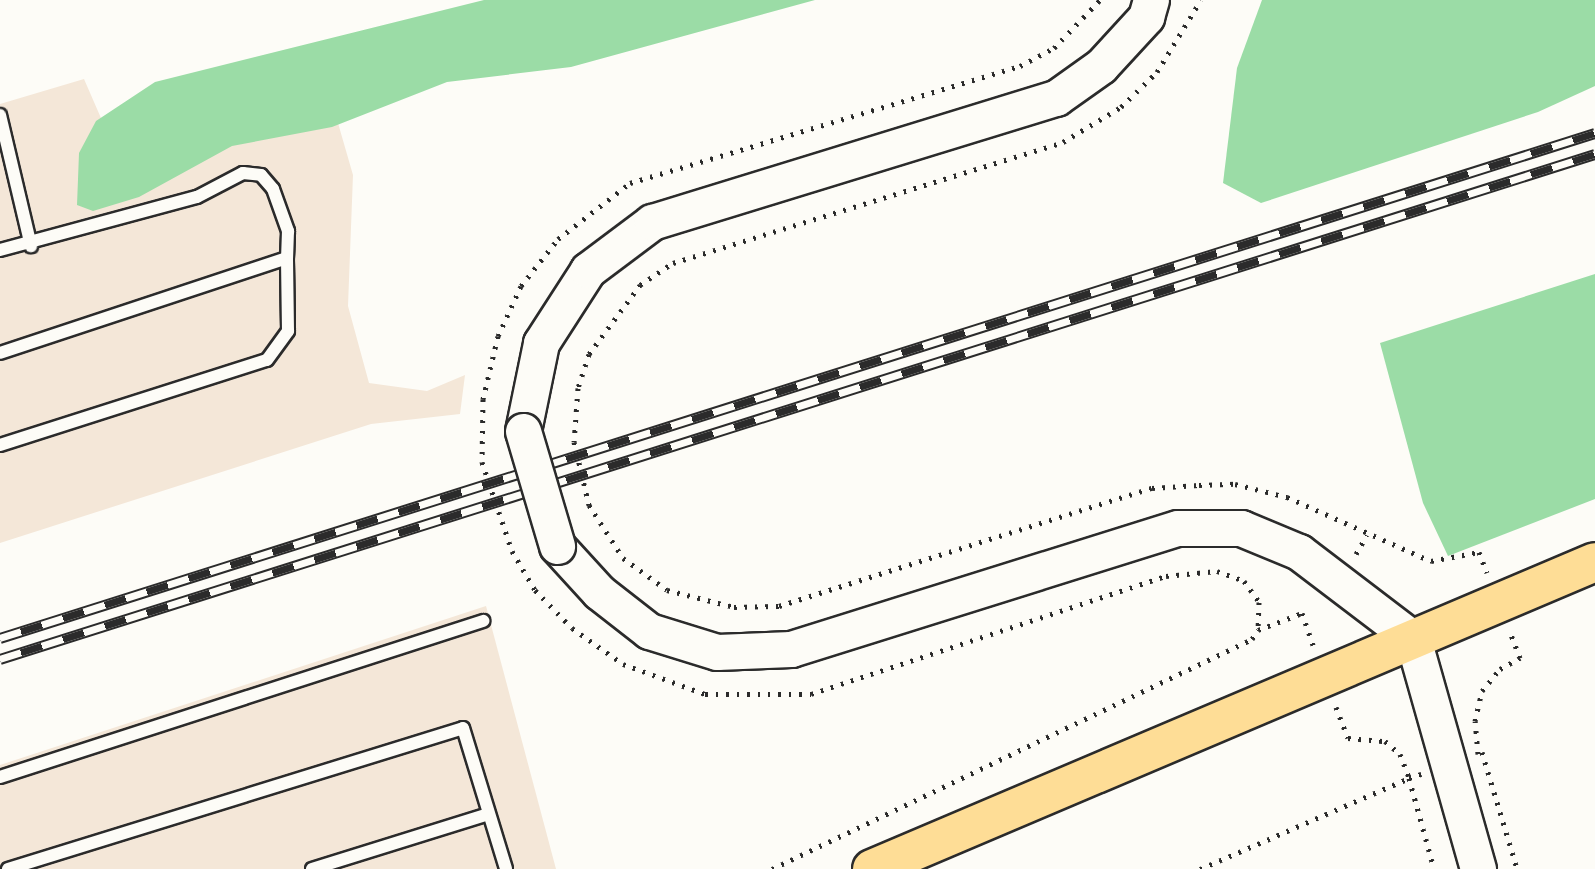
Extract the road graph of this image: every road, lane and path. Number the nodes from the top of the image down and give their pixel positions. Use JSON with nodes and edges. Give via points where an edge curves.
{"nodes":[{"id":1,"x":1151,"y":0,"type":"edge"},
{"id":2,"x":1201,"y":0,"type":"edge"},
{"id":3,"x":0,"y":115,"type":"edge"},
{"id":4,"x":31,"y":246,"type":"junction"},
{"id":5,"x":0,"y":250,"type":"edge"},
{"id":6,"x":287,"y":258,"type":"junction"},
{"id":7,"x":0,"y":353,"type":"edge"},
{"id":8,"x":0,"y":445,"type":"edge"},
{"id":9,"x":1595,"y":562,"type":"edge"},
{"id":10,"x":1499,"y":603,"type":"junction"},
{"id":11,"x":483,"y":621,"type":"dead end"},
{"id":12,"x":572,"y":628,"type":"dead end"},
{"id":13,"x":1258,"y":630,"type":"junction"},
{"id":14,"x":1413,"y":639,"type":"junction"},
{"id":15,"x":1325,"y":677,"type":"junction"},
{"id":16,"x":1482,"y":752,"type":"junction"},
{"id":17,"x":1448,"y":764,"type":"junction"},
{"id":18,"x":0,"y":777,"type":"edge"},
{"id":19,"x":1409,"y":778,"type":"junction"},
{"id":20,"x":489,"y":814,"type":"junction"},
{"id":21,"x":8,"y":869,"type":"edge"},
{"id":22,"x":312,"y":869,"type":"edge"},
{"id":23,"x":506,"y":869,"type":"edge"},
{"id":24,"x":772,"y":869,"type":"edge"},
{"id":25,"x":872,"y":869,"type":"edge"},
{"id":26,"x":1200,"y":869,"type":"edge"},
{"id":27,"x":1434,"y":869,"type":"edge"},
{"id":28,"x":1478,"y":869,"type":"edge"},
{"id":29,"x":1517,"y":869,"type":"edge"}],
"edges":[{"from":1,"to":14,"type":"street","bridge":true,"via":[[1146,17],[1101,66],[1056,98],[652,222],[588,270],[541,343],[524,431],[557,546],[599,592],[649,630],[718,652],[791,650],[1178,528],[1241,528],[1298,552]]},
{"from":2,"to":10,"type":"path","bridge":true,"via":[[1157,72],[1121,106],[1063,142],[674,263],[640,286],[589,354],[578,388],[574,442],[589,505],[623,558],[667,590],[734,607],[780,606],[1152,488],[1235,484],[1288,497],[1431,561],[1479,552]]},
{"from":3,"to":4,"type":"lane"},
{"from":4,"to":5,"type":"lane"},
{"from":4,"to":6,"type":"lane","via":[[197,197],[244,173],[261,175],[282,203]]},
{"from":6,"to":7,"type":"lane"},
{"from":6,"to":8,"type":"lane","via":[[288,330],[282,348],[266,360]]},
{"from":9,"to":10,"type":"main road"},
{"from":10,"to":14,"type":"main road"},
{"from":10,"to":16,"type":"path","via":[[1520,658],[1500,668],[1482,692],[1475,721]]},
{"from":11,"to":18,"type":"lane"},
{"from":12,"to":13,"type":"path","via":[[623,664],[677,686],[756,698],[812,694],[1166,576],[1217,571],[1244,581],[1259,602]]},
{"from":13,"to":15,"type":"path","via":[[1302,614]]},
{"from":13,"to":24,"type":"path"},
{"from":14,"to":15,"type":"main road"},
{"from":14,"to":17,"type":"street"},
{"from":15,"to":19,"type":"path","via":[[1348,738],[1385,741],[1400,754]]},
{"from":15,"to":25,"type":"main road"},
{"from":16,"to":17,"type":"path"},
{"from":16,"to":29,"type":"path"},
{"from":17,"to":19,"type":"path"},
{"from":17,"to":28,"type":"street"},
{"from":19,"to":26,"type":"path"},
{"from":19,"to":27,"type":"path"},
{"from":20,"to":21,"type":"lane","via":[[464,728]]},
{"from":20,"to":22,"type":"lane"},
{"from":20,"to":23,"type":"lane"}]}
